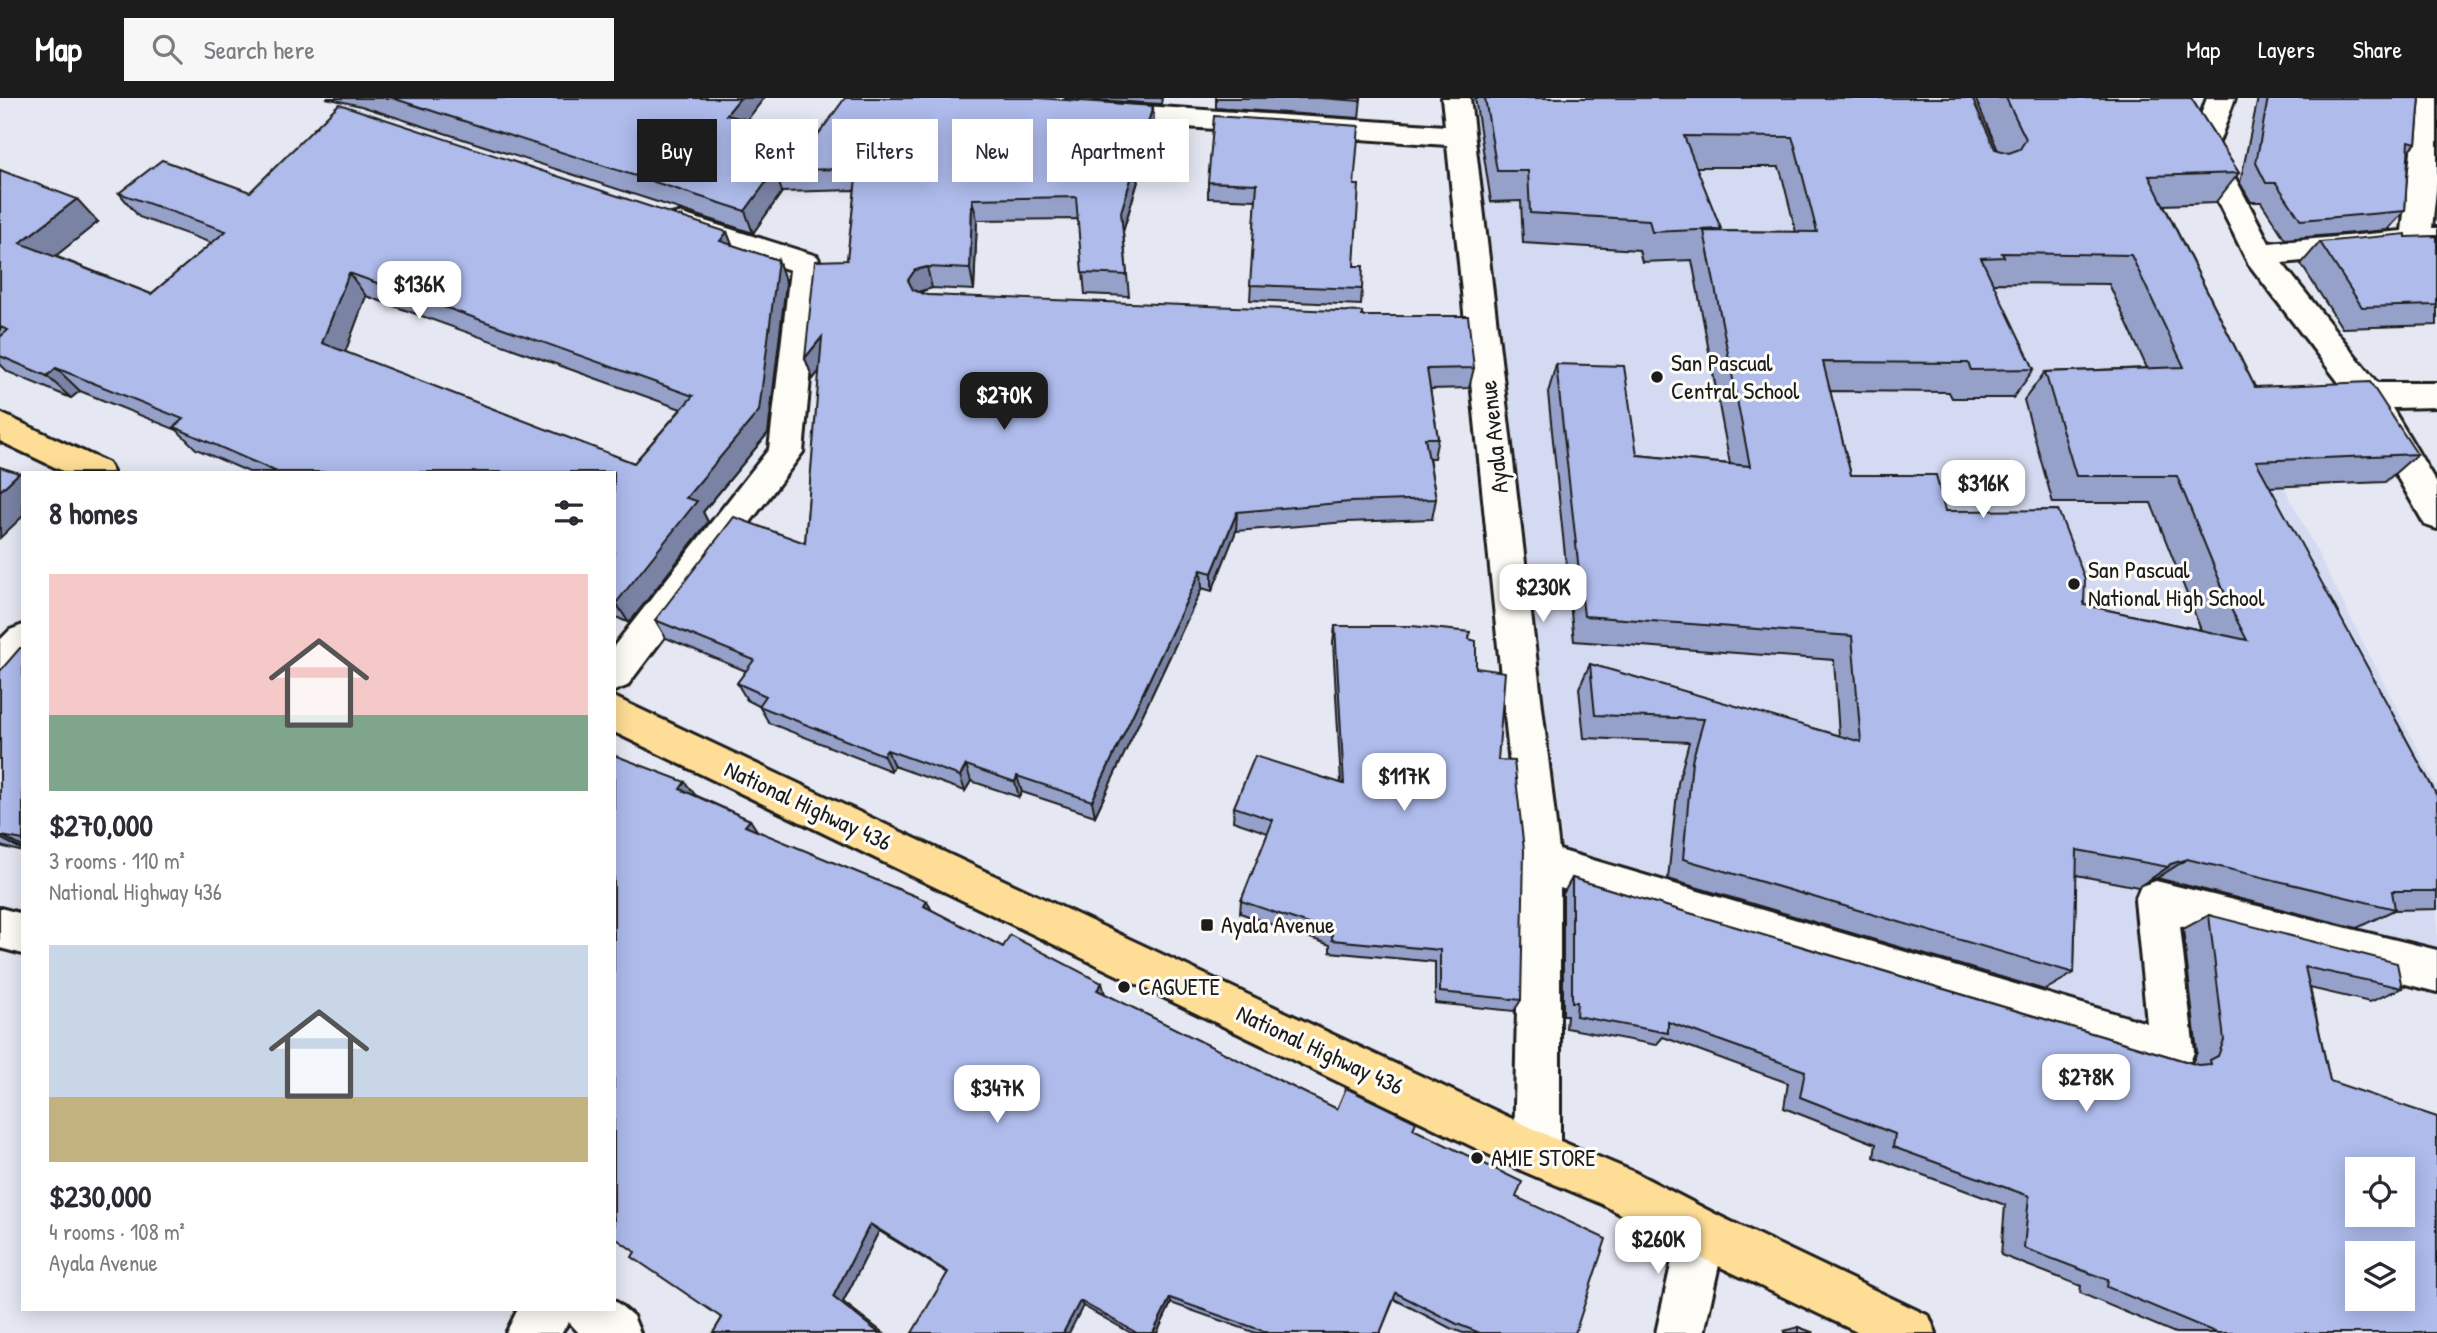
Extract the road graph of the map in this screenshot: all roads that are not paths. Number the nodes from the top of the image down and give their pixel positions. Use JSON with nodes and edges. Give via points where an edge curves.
{"nodes":[{"id":1,"x":1456,"y":98,"type":"edge"},
{"id":2,"x":2221,"y":98,"type":"edge"},
{"id":3,"x":2431,"y":98,"type":"edge"},
{"id":4,"x":1072,"y":111,"type":"edge"},
{"id":5,"x":1459,"y":136,"type":"junction"},
{"id":6,"x":649,"y":213,"type":"edge"},
{"id":7,"x":2426,"y":239,"type":"edge"},
{"id":8,"x":2259,"y":255,"type":"junction"},
{"id":9,"x":2368,"y":396,"type":"junction"},
{"id":10,"x":2437,"y":396,"type":"edge"},
{"id":11,"x":0,"y":426,"type":"edge"},
{"id":12,"x":94,"y":471,"type":"edge"},
{"id":13,"x":2437,"y":514,"type":"edge"},
{"id":14,"x":21,"y":643,"type":"edge"},
{"id":15,"x":0,"y":666,"type":"edge"},
{"id":16,"x":616,"y":672,"type":"edge"},
{"id":17,"x":616,"y":715,"type":"edge"},
{"id":18,"x":1540,"y":863,"type":"junction"},
{"id":19,"x":0,"y":928,"type":"edge"},
{"id":20,"x":21,"y":933,"type":"edge"},
{"id":21,"x":2437,"y":971,"type":"edge"},
{"id":22,"x":1537,"y":1154,"type":"junction"},
{"id":23,"x":1702,"y":1233,"type":"junction"},
{"id":24,"x":548,"y":1311,"type":"edge"},
{"id":25,"x":589,"y":1311,"type":"edge"},
{"id":26,"x":530,"y":1333,"type":"edge"},
{"id":27,"x":615,"y":1333,"type":"edge"},
{"id":28,"x":1680,"y":1333,"type":"edge"},
{"id":29,"x":1912,"y":1333,"type":"edge"}],
"edges":[{"from":1,"to":5,"type":"street","name":"Ayala Avenue"},
{"from":2,"to":8,"type":"street","via":[[2204,145]]},
{"from":3,"to":7,"type":"street"},
{"from":4,"to":5,"type":"street"},
{"from":5,"to":18,"type":"street","name":"Ayala Avenue","via":[[1468,323]]},
{"from":6,"to":16,"type":"street","via":[[806,264],[786,452]]},
{"from":7,"to":8,"type":"street"},
{"from":8,"to":9,"type":"street"},
{"from":9,"to":10,"type":"street"},
{"from":9,"to":13,"type":"street"},
{"from":11,"to":12,"type":"main road"},
{"from":14,"to":15,"type":"street"},
{"from":17,"to":22,"type":"main road","name":"National Highway 436"},
{"from":18,"to":21,"type":"street","via":[[2172,1052],[2156,900]]},
{"from":18,"to":22,"type":"street","name":"Ayala Avenue"},
{"from":19,"to":20,"type":"street"},
{"from":22,"to":23,"type":"main road","name":"National Highway 436","via":[[1618,1188]]},
{"from":23,"to":28,"type":"street"},
{"from":23,"to":29,"type":"main road","name":"National Highway 436"},
{"from":24,"to":26,"type":"street"},
{"from":25,"to":27,"type":"street"}]}
